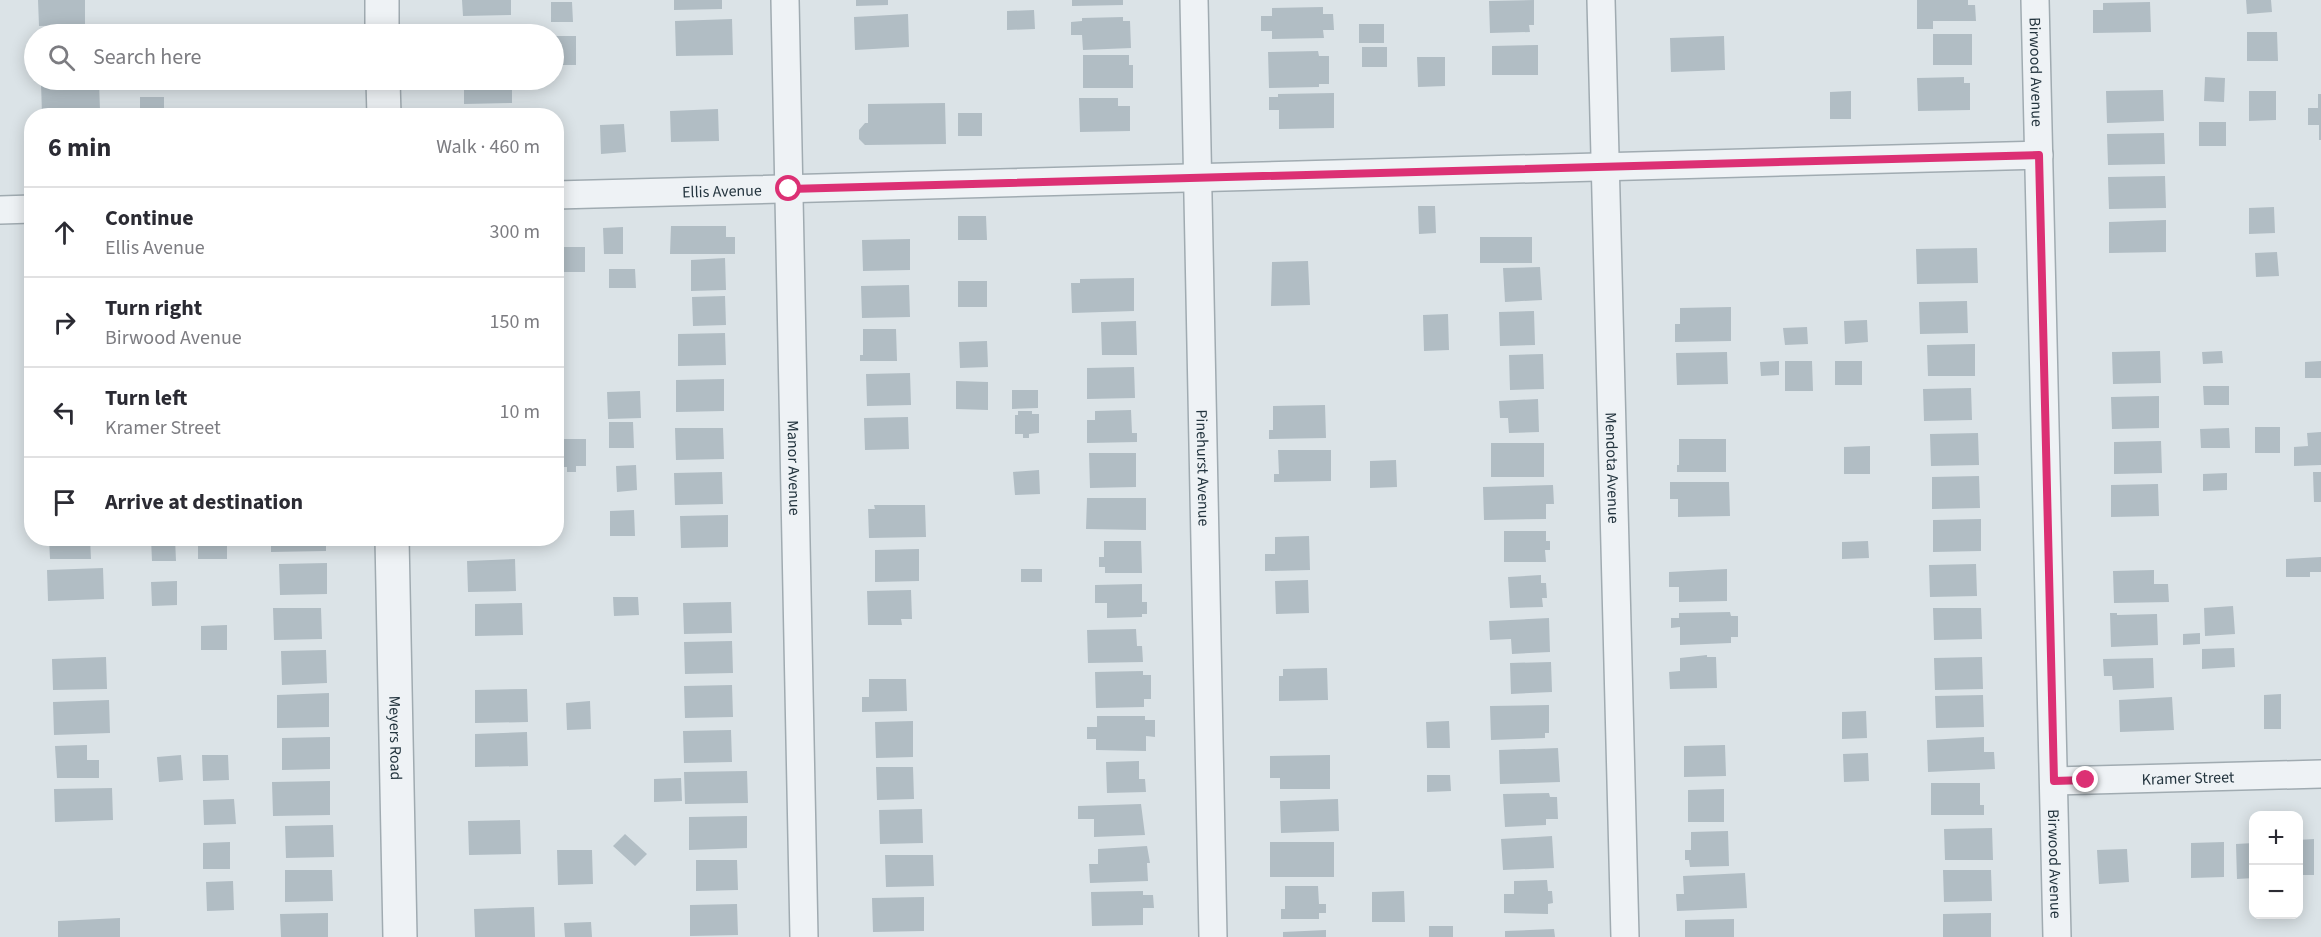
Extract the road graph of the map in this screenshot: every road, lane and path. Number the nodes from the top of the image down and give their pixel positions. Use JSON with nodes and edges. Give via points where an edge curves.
{"nodes":[{"id":1,"x":382,"y":0,"type":"edge"},
{"id":2,"x":785,"y":0,"type":"edge"},
{"id":3,"x":1194,"y":0,"type":"edge"},
{"id":4,"x":1601,"y":0,"type":"edge"},
{"id":5,"x":2036,"y":0,"type":"edge"},
{"id":6,"x":382,"y":24,"type":"edge"},
{"id":7,"x":383,"y":90,"type":"edge"},
{"id":8,"x":384,"y":108,"type":"edge"},
{"id":9,"x":2039,"y":155,"type":"junction"},
{"id":10,"x":1604,"y":167,"type":"junction"},
{"id":11,"x":1198,"y":178,"type":"junction"},
{"id":12,"x":789,"y":189,"type":"junction"},
{"id":13,"x":564,"y":195,"type":"edge"},
{"id":14,"x":24,"y":209,"type":"edge"},
{"id":15,"x":0,"y":210,"type":"edge"},
{"id":16,"x":392,"y":546,"type":"edge"},
{"id":17,"x":2321,"y":774,"type":"edge"},
{"id":18,"x":2054,"y":781,"type":"junction"},
{"id":19,"x":400,"y":937,"type":"edge"},
{"id":20,"x":804,"y":937,"type":"edge"},
{"id":21,"x":1214,"y":937,"type":"edge"},
{"id":22,"x":1624,"y":937,"type":"edge"},
{"id":23,"x":2057,"y":937,"type":"edge"}],
"edges":[{"from":1,"to":6,"type":"street"},
{"from":2,"to":12,"type":"street","name":"Manor Avenue"},
{"from":3,"to":11,"type":"street","name":"Pinehurst Avenue"},
{"from":4,"to":10,"type":"street","name":"Mendota Avenue"},
{"from":5,"to":9,"type":"street","name":"Birwood Avenue"},
{"from":7,"to":8,"type":"street"},
{"from":9,"to":10,"type":"street","name":"Ellis Avenue"},
{"from":9,"to":18,"type":"street","name":"Birwood Avenue"},
{"from":10,"to":11,"type":"street","name":"Ellis Avenue"},
{"from":10,"to":22,"type":"street","name":"Mendota Avenue"},
{"from":11,"to":12,"type":"street","name":"Ellis Avenue"},
{"from":11,"to":21,"type":"street","name":"Pinehurst Avenue"},
{"from":12,"to":13,"type":"street","name":"Ellis Avenue"},
{"from":12,"to":20,"type":"street","name":"Manor Avenue"},
{"from":14,"to":15,"type":"street"},
{"from":16,"to":19,"type":"street","name":"Meyers Road"},
{"from":17,"to":18,"type":"street","name":"Kramer Street"},
{"from":18,"to":23,"type":"street","name":"Birwood Avenue"}]}
